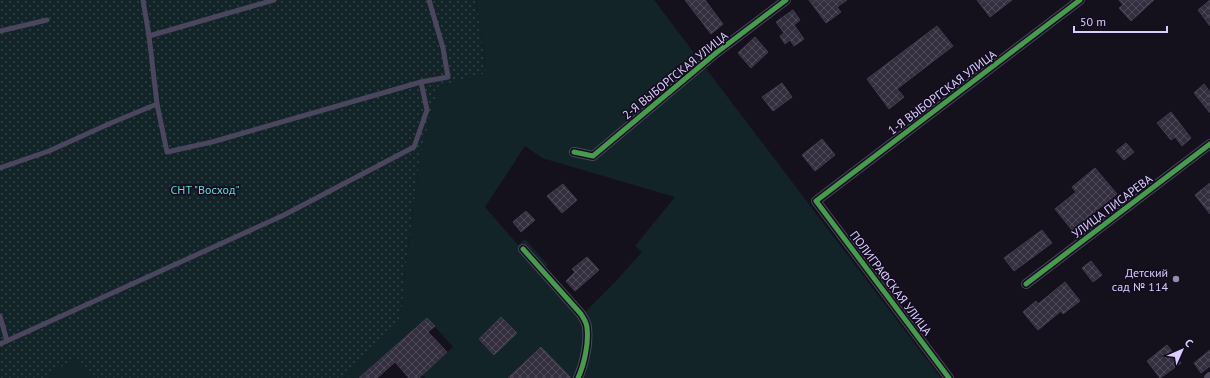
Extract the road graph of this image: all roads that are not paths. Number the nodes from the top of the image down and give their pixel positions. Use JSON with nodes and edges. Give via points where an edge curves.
{"nodes":[{"id":1,"x":143,"y":0,"type":"edge"},
{"id":2,"x":274,"y":0,"type":"edge"},
{"id":3,"x":429,"y":0,"type":"edge"},
{"id":4,"x":786,"y":0,"type":"edge"},
{"id":5,"x":1080,"y":0,"type":"edge"},
{"id":6,"x":47,"y":20,"type":"dead end"},
{"id":7,"x":0,"y":31,"type":"edge"},
{"id":8,"x":149,"y":36,"type":"junction"},
{"id":9,"x":421,"y":82,"type":"junction"},
{"id":10,"x":157,"y":104,"type":"junction"},
{"id":11,"x":1210,"y":144,"type":"edge"},
{"id":12,"x":574,"y":152,"type":"dead end"},
{"id":13,"x":0,"y":168,"type":"edge"},
{"id":14,"x":816,"y":201,"type":"joint"},
{"id":15,"x":523,"y":249,"type":"dead end"},
{"id":16,"x":1026,"y":284,"type":"dead end"},
{"id":17,"x":0,"y":316,"type":"edge"},
{"id":18,"x":7,"y":341,"type":"junction"},
{"id":19,"x":0,"y":344,"type":"edge"},
{"id":20,"x":578,"y":378,"type":"edge"},
{"id":21,"x":949,"y":378,"type":"edge"}],
"edges":[{"from":1,"to":8,"type":"lane"},
{"from":2,"to":8,"type":"lane"},
{"from":3,"to":9,"type":"lane","via":[[444,48],[448,77]]},
{"from":4,"to":12,"type":"street","name":"2-Я ВЫБОРГСКАЯ УЛИЦА","via":[[716,53],[593,156]]},
{"from":5,"to":14,"type":"street","name":"1-Я ВЫБОРГСКАЯ УЛИЦА"},
{"from":6,"to":7,"type":"lane"},
{"from":8,"to":10,"type":"lane"},
{"from":9,"to":10,"type":"lane","via":[[212,142],[168,152]]},
{"from":9,"to":18,"type":"lane","via":[[426,110],[414,146],[284,215]]},
{"from":10,"to":13,"type":"lane","via":[[49,151]]},
{"from":11,"to":16,"type":"street","name":"УЛИЦА ПИСАРЕВА"},
{"from":14,"to":21,"type":"street","name":"ПОЛИГРАФСКАЯ УЛИЦА"},
{"from":15,"to":20,"type":"street","via":[[585,321],[588,337]]},
{"from":17,"to":18,"type":"lane"},
{"from":18,"to":19,"type":"lane"}]}
